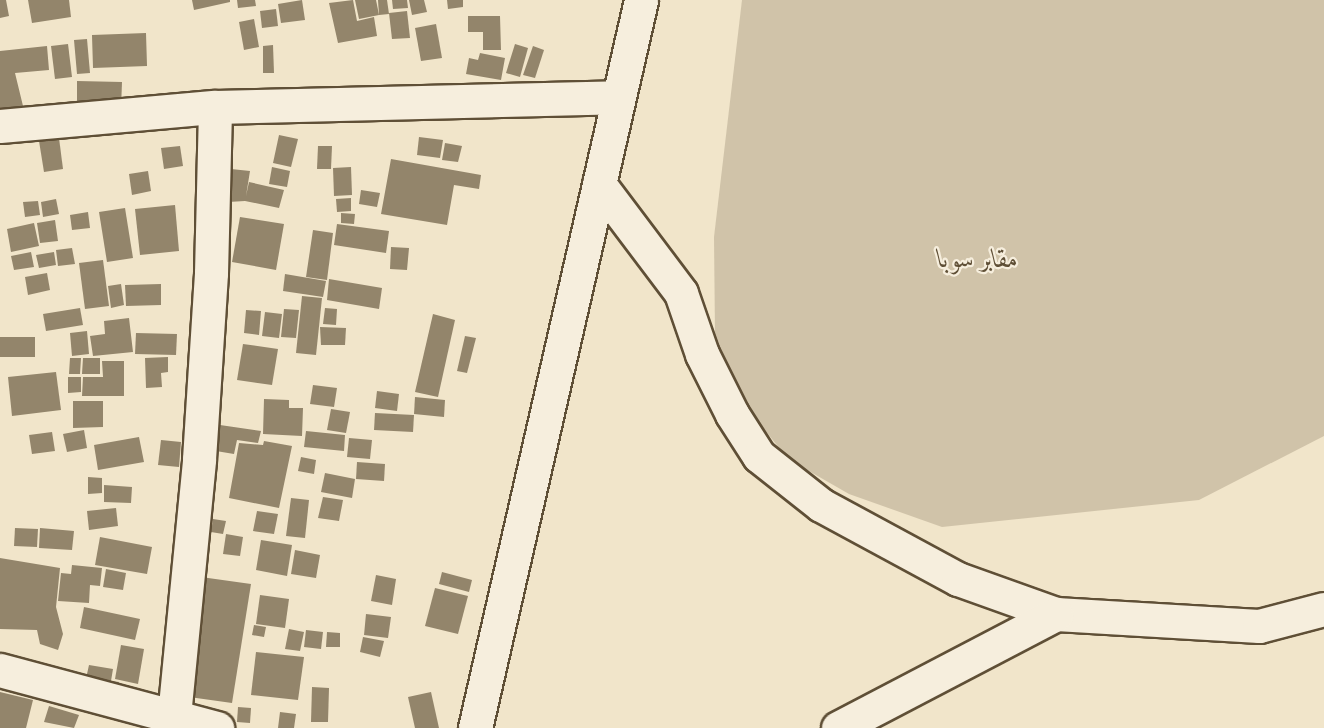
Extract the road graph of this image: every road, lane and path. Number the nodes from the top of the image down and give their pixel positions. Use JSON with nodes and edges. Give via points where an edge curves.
{"nodes":[{"id":1,"x":641,"y":0,"type":"edge"},
{"id":2,"x":618,"y":97,"type":"junction"},
{"id":3,"x":215,"y":106,"type":"junction"},
{"id":4,"x":0,"y":126,"type":"edge"},
{"id":5,"x":599,"y":184,"type":"junction"},
{"id":6,"x":1324,"y":609,"type":"edge"},
{"id":7,"x":1056,"y":614,"type":"junction"},
{"id":8,"x":0,"y":670,"type":"edge"},
{"id":9,"x":158,"y":718,"type":"edge"},
{"id":10,"x":217,"y":728,"type":"edge"},
{"id":11,"x":475,"y":728,"type":"edge"},
{"id":12,"x":838,"y":728,"type":"edge"}],
"edges":[{"from":1,"to":2,"type":"street"},
{"from":2,"to":3,"type":"street"},
{"from":2,"to":5,"type":"street"},
{"from":3,"to":4,"type":"street"},
{"from":3,"to":9,"type":"street","via":[[211,273],[201,424]]},
{"from":5,"to":7,"type":"street","via":[[681,292],[702,354],[732,414],[759,456],[821,506],[958,579]]},
{"from":5,"to":11,"type":"street"},
{"from":6,"to":7,"type":"street","via":[[1259,626]]},
{"from":7,"to":12,"type":"street"},
{"from":8,"to":9,"type":"street"},
{"from":9,"to":10,"type":"street"}]}
